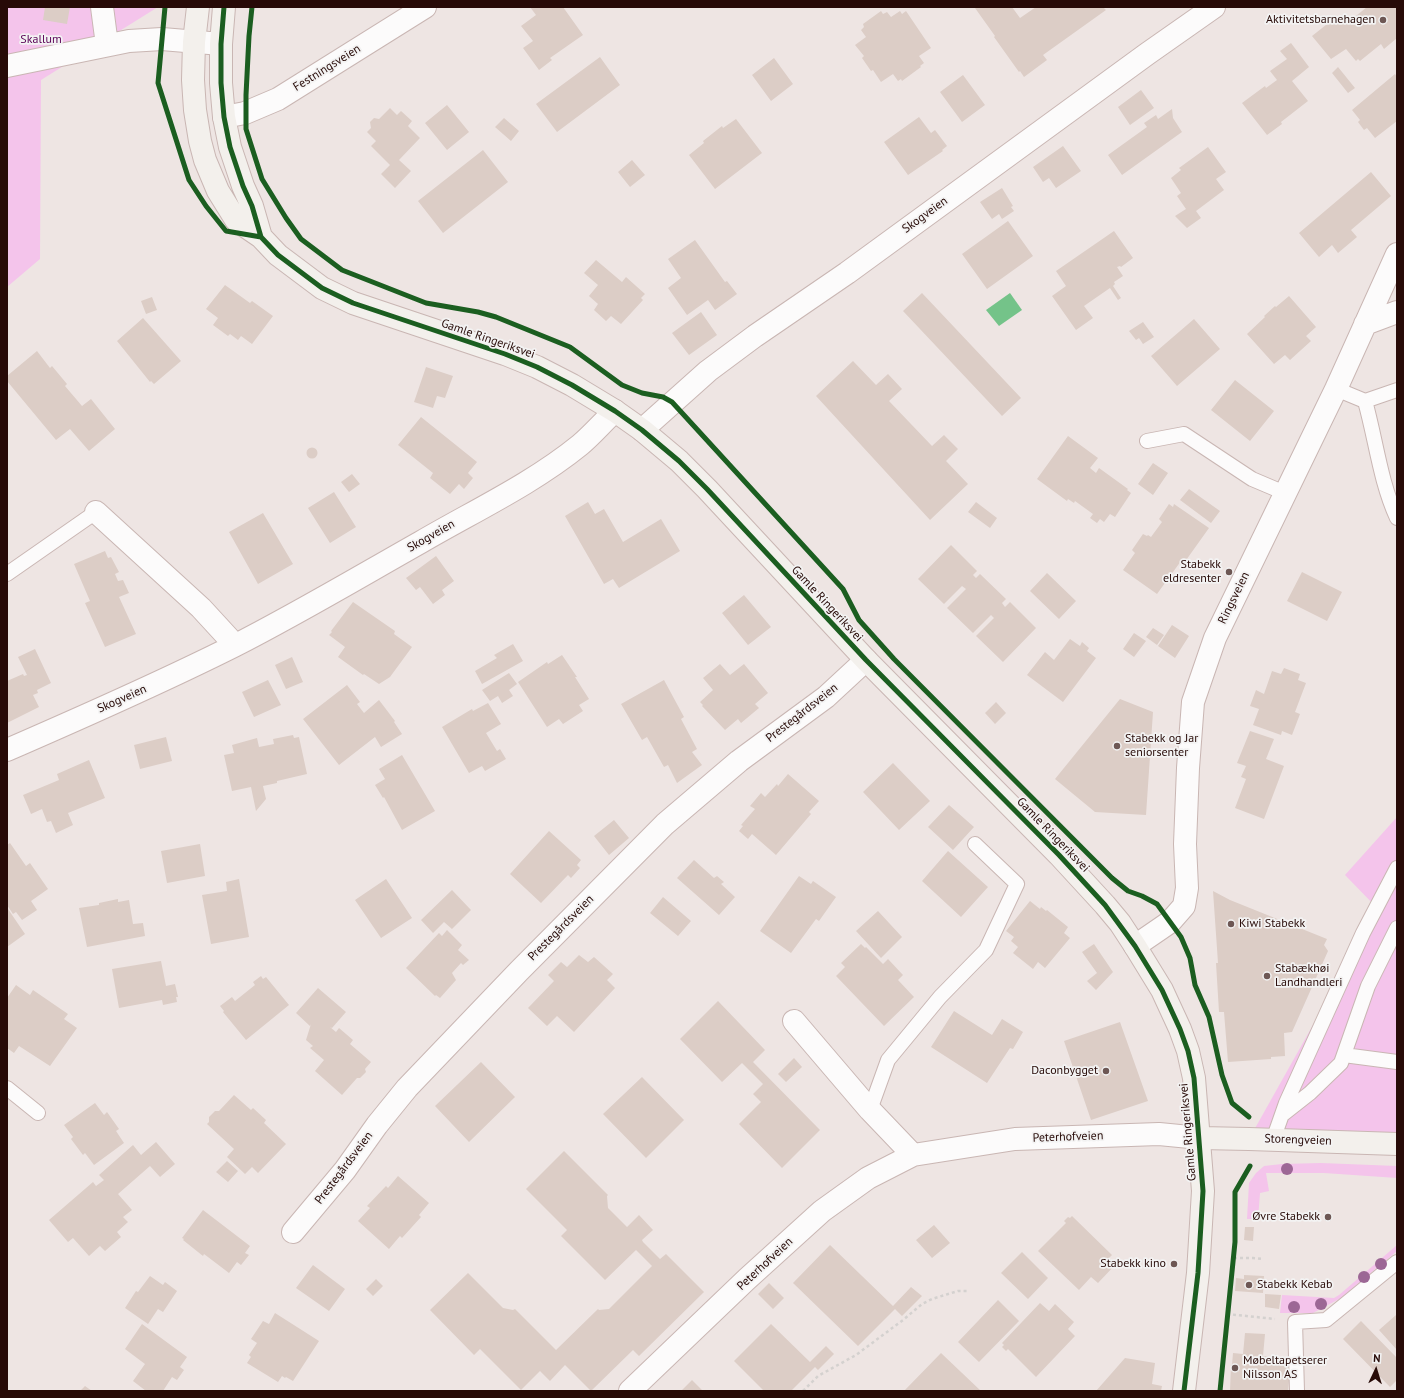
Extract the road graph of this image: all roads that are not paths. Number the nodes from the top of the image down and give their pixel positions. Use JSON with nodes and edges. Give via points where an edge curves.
{"nodes":[{"id":1,"x":102,"y":7,"type":"edge"},
{"id":2,"x":198,"y":7,"type":"edge"},
{"id":3,"x":224,"y":7,"type":"edge"},
{"id":4,"x":425,"y":7,"type":"edge"},
{"id":5,"x":1214,"y":7,"type":"edge"},
{"id":6,"x":194,"y":42,"type":"junction"},
{"id":7,"x":221,"y":44,"type":"junction"},
{"id":8,"x":107,"y":45,"type":"junction"},
{"id":9,"x":7,"y":66,"type":"edge"},
{"id":10,"x":224,"y":117,"type":"junction"},
{"id":11,"x":261,"y":237,"type":"junction"},
{"id":12,"x":1397,"y":254,"type":"edge"},
{"id":13,"x":1397,"y":312,"type":"edge"},
{"id":14,"x":1365,"y":324,"type":"junction"},
{"id":15,"x":1336,"y":389,"type":"junction"},
{"id":16,"x":1397,"y":390,"type":"edge"},
{"id":17,"x":1365,"y":401,"type":"junction"},
{"id":18,"x":615,"y":411,"type":"junction"},
{"id":19,"x":642,"y":430,"type":"junction"},
{"id":20,"x":1147,"y":441,"type":"dead end"},
{"id":21,"x":1392,"y":487,"type":"edge"},
{"id":22,"x":1285,"y":493,"type":"junction"},
{"id":23,"x":96,"y":512,"type":"joint"},
{"id":24,"x":1397,"y":518,"type":"edge"},
{"id":25,"x":7,"y":574,"type":"edge"},
{"id":26,"x":236,"y":645,"type":"junction"},
{"id":27,"x":866,"y":660,"type":"junction"},
{"id":28,"x":7,"y":750,"type":"edge"},
{"id":29,"x":975,"y":844,"type":"dead end"},
{"id":30,"x":1397,"y":868,"type":"edge"},
{"id":31,"x":1397,"y":928,"type":"edge"},
{"id":32,"x":1135,"y":946,"type":"junction"},
{"id":33,"x":794,"y":1021,"type":"dead end"},
{"id":34,"x":1344,"y":1055,"type":"junction"},
{"id":35,"x":1397,"y":1062,"type":"edge"},
{"id":36,"x":7,"y":1088,"type":"edge"},
{"id":37,"x":870,"y":1110,"type":"junction"},
{"id":38,"x":38,"y":1113,"type":"dead end"},
{"id":39,"x":1282,"y":1115,"type":"junction"},
{"id":40,"x":1200,"y":1138,"type":"junction"},
{"id":41,"x":1273,"y":1140,"type":"junction"},
{"id":42,"x":1397,"y":1144,"type":"edge"},
{"id":43,"x":913,"y":1154,"type":"junction"},
{"id":44,"x":293,"y":1232,"type":"dead end"},
{"id":45,"x":1397,"y":1262,"type":"edge"},
{"id":46,"x":630,"y":1391,"type":"edge"},
{"id":47,"x":1184,"y":1391,"type":"edge"},
{"id":48,"x":1297,"y":1391,"type":"edge"}],
"edges":[{"from":1,"to":8,"type":"street"},
{"from":2,"to":6,"type":"main road","name":"Gamle Ringeriksvei"},
{"from":3,"to":7,"type":"main road","name":"Gamle Ringeriksvei"},
{"from":4,"to":10,"type":"street","name":"Festningsveien","via":[[278,98],[245,113]]},
{"from":5,"to":19,"type":"street","name":"Skogveien","via":[[847,273],[755,336],[708,371]]},
{"from":6,"to":7,"type":"street"},
{"from":6,"to":8,"type":"street","via":[[162,38]]},
{"from":6,"to":11,"type":"main road","name":"Gamle Ringeriksvei","via":[[195,110],[205,160],[218,191],[236,220]]},
{"from":7,"to":10,"type":"main road","name":"Gamle Ringeriksvei"},
{"from":8,"to":9,"type":"street"},
{"from":10,"to":11,"type":"main road","name":"Gamle Ringeriksvei","via":[[230,147]]},
{"from":11,"to":18,"type":"main road","name":"Gamle Ringeriksvei","via":[[278,255],[322,288],[353,303],[486,347],[537,367]]},
{"from":12,"to":14,"type":"street","name":"Ringsveien"},
{"from":13,"to":14,"type":"street"},
{"from":14,"to":15,"type":"street","name":"Ringsveien"},
{"from":15,"to":17,"type":"lane"},
{"from":15,"to":22,"type":"street","name":"Ringsveien"},
{"from":16,"to":17,"type":"lane"},
{"from":17,"to":21,"type":"lane","via":[[1381,472]]},
{"from":18,"to":19,"type":"main road","name":"Gamle Ringeriksvei"},
{"from":18,"to":26,"type":"street","name":"Skogveien","via":[[581,444],[499,499]]},
{"from":19,"to":27,"type":"main road","name":"Gamle Ringeriksvei","via":[[707,489]]},
{"from":20,"to":22,"type":"lane","via":[[1184,434],[1252,479]]},
{"from":21,"to":24,"type":"lane"},
{"from":22,"to":32,"type":"street","name":"Ringsveien","via":[[1215,638],[1193,702],[1185,844],[1187,888],[1184,906],[1170,922]]},
{"from":23,"to":25,"type":"lane"},
{"from":23,"to":26,"type":"street","via":[[201,608]]},
{"from":26,"to":28,"type":"street","name":"Skogveien"},
{"from":27,"to":32,"type":"main road","name":"Gamle Ringeriksvei","via":[[1059,854],[1105,905]]},
{"from":27,"to":44,"type":"street","name":"Prestegårdsveien","via":[[826,697],[739,761],[665,824],[562,926],[407,1088],[345,1170]]},
{"from":29,"to":37,"type":"lane","via":[[1017,884],[986,950],[940,998],[888,1060]]},
{"from":30,"to":39,"type":"lane","via":[[1363,933]]},
{"from":31,"to":34,"type":"lane","via":[[1368,986]]},
{"from":32,"to":40,"type":"main road","name":"Gamle Ringeriksvei","via":[[1162,990],[1188,1051],[1194,1078]]},
{"from":33,"to":37,"type":"street"},
{"from":34,"to":35,"type":"lane"},
{"from":34,"to":39,"type":"lane","via":[[1341,1062],[1315,1088]]},
{"from":36,"to":38,"type":"lane"},
{"from":37,"to":43,"type":"street"},
{"from":39,"to":41,"type":"lane"},
{"from":40,"to":41,"type":"main road","name":"Storengveien"},
{"from":40,"to":43,"type":"street","name":"Peterhofveien","via":[[1159,1134],[1015,1139]]},
{"from":40,"to":47,"type":"main road","name":"Gamle Ringeriksvei","via":[[1203,1191],[1201,1229]]},
{"from":41,"to":42,"type":"main road","name":"Storengveien"},
{"from":43,"to":46,"type":"street","name":"Peterhofveien","via":[[868,1178],[822,1211]]},
{"from":45,"to":48,"type":"lane","via":[[1326,1320],[1295,1322]]}]}
